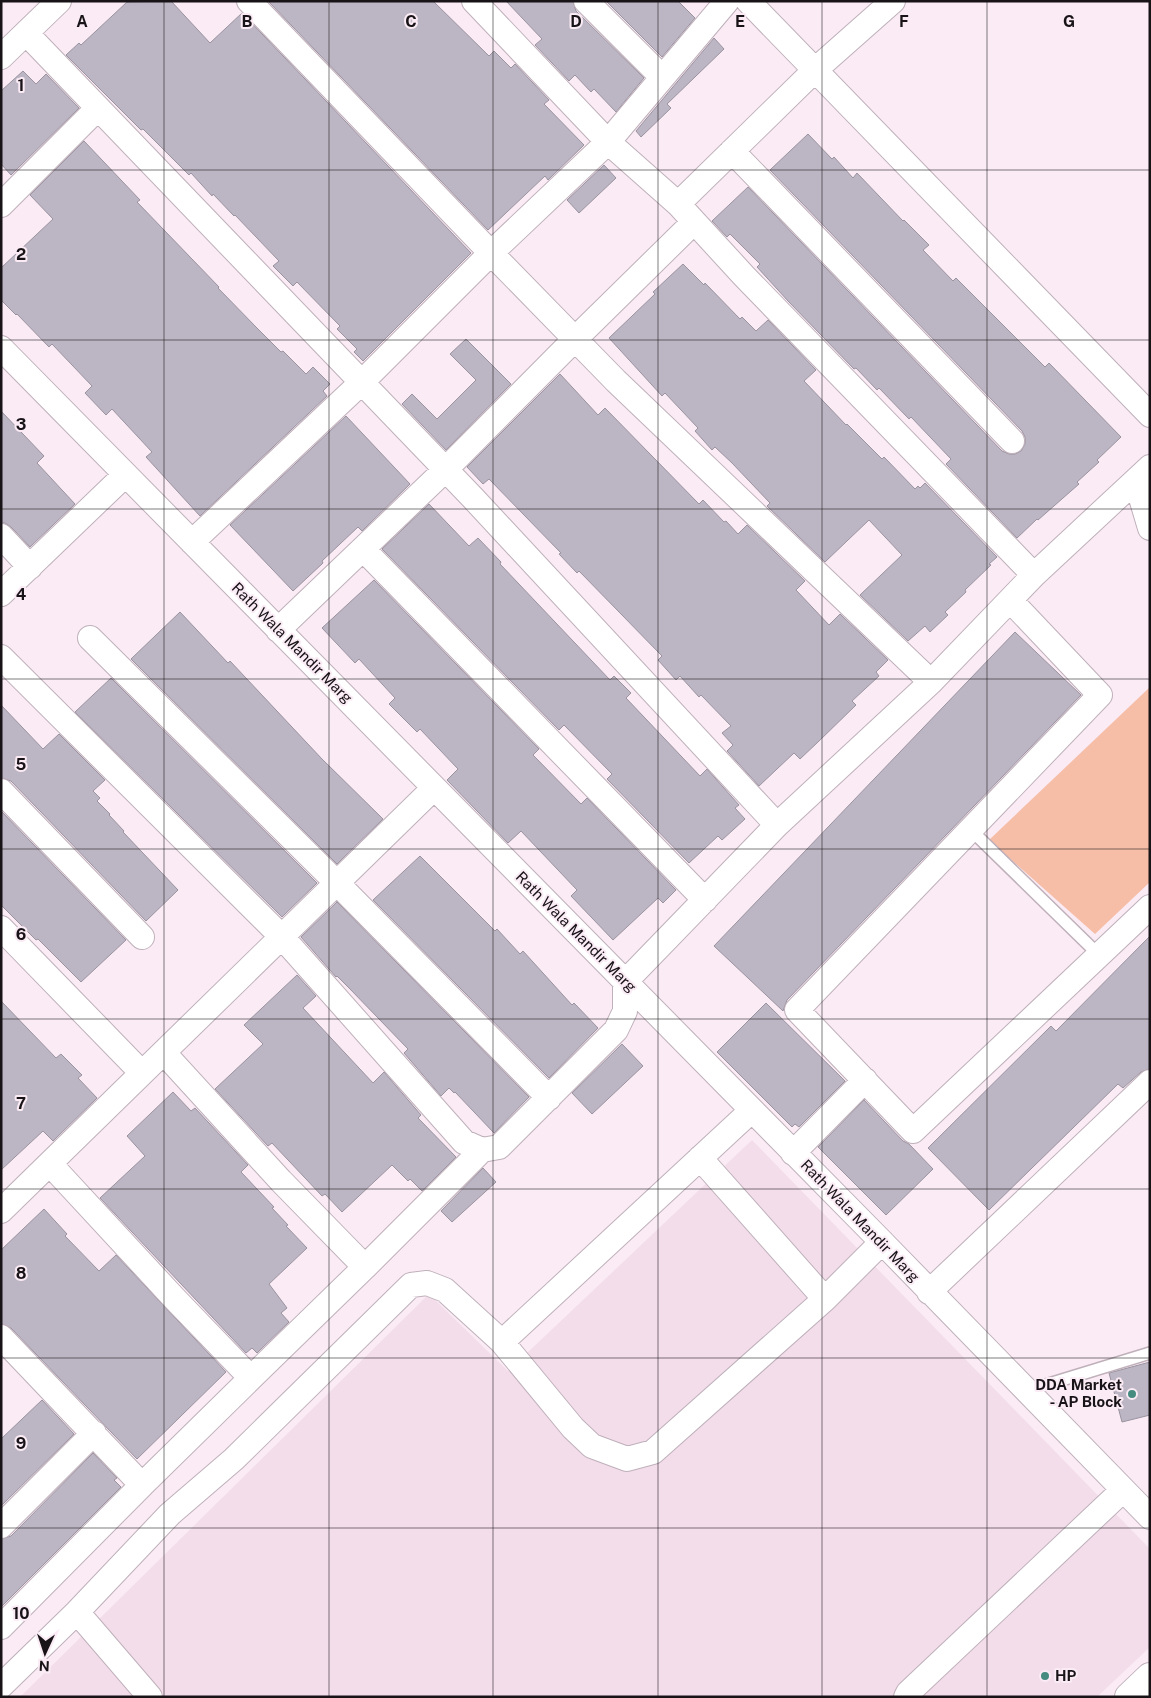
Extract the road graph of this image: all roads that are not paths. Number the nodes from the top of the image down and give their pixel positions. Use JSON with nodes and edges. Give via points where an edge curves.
{"nodes":[{"id":1,"x":59,"y":1,"type":"edge"},
{"id":2,"x":249,"y":1,"type":"edge"},
{"id":3,"x":474,"y":1,"type":"edge"},
{"id":4,"x":586,"y":1,"type":"edge"},
{"id":5,"x":727,"y":1,"type":"edge"},
{"id":6,"x":748,"y":1,"type":"edge"},
{"id":7,"x":893,"y":1,"type":"edge"},
{"id":8,"x":26,"y":33,"type":"junction"},
{"id":9,"x":1,"y":57,"type":"edge"},
{"id":10,"x":815,"y":70,"type":"junction"},
{"id":11,"x":662,"y":77,"type":"junction"},
{"id":12,"x":98,"y":108,"type":"junction"},
{"id":13,"x":608,"y":142,"type":"junction"},
{"id":14,"x":732,"y":151,"type":"junction"},
{"id":15,"x":678,"y":204,"type":"junction"},
{"id":16,"x":1,"y":205,"type":"edge"},
{"id":17,"x":694,"y":222,"type":"junction"},
{"id":18,"x":491,"y":253,"type":"junction"},
{"id":19,"x":575,"y":339,"type":"junction"},
{"id":20,"x":1,"y":348,"type":"edge"},
{"id":21,"x":361,"y":383,"type":"junction"},
{"id":22,"x":1150,"y":415,"type":"edge"},
{"id":23,"x":1012,"y":441,"type":"dead end"},
{"id":24,"x":445,"y":470,"type":"junction"},
{"id":25,"x":1143,"y":474,"type":"edge"},
{"id":26,"x":125,"y":475,"type":"junction"},
{"id":27,"x":1150,"y":528,"type":"edge"},
{"id":28,"x":1,"y":536,"type":"edge"},
{"id":29,"x":192,"y":542,"type":"junction"},
{"id":30,"x":363,"y":549,"type":"junction"},
{"id":31,"x":30,"y":567,"type":"junction"},
{"id":32,"x":1034,"y":575,"type":"junction"},
{"id":33,"x":1,"y":594,"type":"edge"},
{"id":34,"x":1010,"y":600,"type":"junction"},
{"id":35,"x":278,"y":630,"type":"junction"},
{"id":36,"x":90,"y":638,"type":"dead end"},
{"id":37,"x":1,"y":658,"type":"edge"},
{"id":38,"x":931,"y":682,"type":"junction"},
{"id":39,"x":434,"y":788,"type":"junction"},
{"id":40,"x":1,"y":791,"type":"edge"},
{"id":41,"x":777,"y":826,"type":"junction"},
{"id":42,"x":971,"y":830,"type":"junction"},
{"id":43,"x":337,"y":883,"type":"junction"},
{"id":44,"x":705,"y":900,"type":"junction"},
{"id":45,"x":1150,"y":907,"type":"edge"},
{"id":46,"x":1,"y":928,"type":"edge"},
{"id":47,"x":142,"y":937,"type":"dead end"},
{"id":48,"x":282,"y":937,"type":"junction"},
{"id":49,"x":1100,"y":954,"type":"junction"},
{"id":50,"x":625,"y":982,"type":"junction"},
{"id":51,"x":164,"y":1053,"type":"junction"},
{"id":52,"x":142,"y":1074,"type":"junction"},
{"id":53,"x":865,"y":1080,"type":"junction"},
{"id":54,"x":1150,"y":1082,"type":"edge"},
{"id":55,"x":549,"y":1098,"type":"junction"},
{"id":56,"x":751,"y":1111,"type":"junction"},
{"id":57,"x":482,"y":1150,"type":"junction"},
{"id":58,"x":793,"y":1153,"type":"junction"},
{"id":59,"x":700,"y":1158,"type":"junction"},
{"id":60,"x":50,"y":1164,"type":"junction"},
{"id":61,"x":2,"y":1210,"type":"edge"},
{"id":62,"x":882,"y":1242,"type":"junction"},
{"id":63,"x":365,"y":1267,"type":"junction"},
{"id":64,"x":929,"y":1292,"type":"junction"},
{"id":65,"x":825,"y":1299,"type":"junction"},
{"id":66,"x":1,"y":1337,"type":"edge"},
{"id":67,"x":502,"y":1342,"type":"junction"},
{"id":68,"x":1150,"y":1353,"type":"edge"},
{"id":69,"x":251,"y":1378,"type":"junction"},
{"id":70,"x":1026,"y":1391,"type":"junction"},
{"id":71,"x":94,"y":1433,"type":"junction"},
{"id":72,"x":142,"y":1485,"type":"junction"},
{"id":73,"x":1123,"y":1490,"type":"junction"},
{"id":74,"x":1150,"y":1517,"type":"edge"},
{"id":75,"x":1,"y":1526,"type":"edge"},
{"id":76,"x":77,"y":1612,"type":"junction"},
{"id":77,"x":1,"y":1626,"type":"edge"},
{"id":78,"x":1150,"y":1677,"type":"edge"},
{"id":79,"x":1,"y":1686,"type":"edge"},
{"id":80,"x":150,"y":1697,"type":"edge"},
{"id":81,"x":906,"y":1697,"type":"edge"},
{"id":82,"x":1129,"y":1697,"type":"edge"}],
"edges":[{"from":1,"to":8,"type":"street"},
{"from":2,"to":18,"type":"street"},
{"from":3,"to":13,"type":"street"},
{"from":4,"to":11,"type":"street"},
{"from":5,"to":11,"type":"street"},
{"from":6,"to":10,"type":"street"},
{"from":7,"to":10,"type":"street"},
{"from":8,"to":9,"type":"street"},
{"from":8,"to":12,"type":"street"},
{"from":10,"to":14,"type":"street"},
{"from":10,"to":22,"type":"street"},
{"from":11,"to":13,"type":"street"},
{"from":12,"to":16,"type":"street"},
{"from":12,"to":21,"type":"street"},
{"from":13,"to":15,"type":"street"},
{"from":13,"to":18,"type":"street"},
{"from":14,"to":15,"type":"street"},
{"from":14,"to":23,"type":"street"},
{"from":15,"to":17,"type":"street"},
{"from":17,"to":19,"type":"street"},
{"from":17,"to":32,"type":"street"},
{"from":18,"to":19,"type":"street"},
{"from":18,"to":21,"type":"street"},
{"from":19,"to":24,"type":"street"},
{"from":19,"to":38,"type":"street"},
{"from":20,"to":26,"type":"street","name":"Rath Wala Mandir Marg"},
{"from":21,"to":24,"type":"street"},
{"from":21,"to":29,"type":"street"},
{"from":24,"to":30,"type":"street"},
{"from":24,"to":41,"type":"street"},
{"from":25,"to":27,"type":"street"},
{"from":25,"to":32,"type":"street"},
{"from":26,"to":29,"type":"street","name":"Rath Wala Mandir Marg"},
{"from":26,"to":31,"type":"street"},
{"from":28,"to":31,"type":"street"},
{"from":29,"to":35,"type":"street","name":"Rath Wala Mandir Marg"},
{"from":30,"to":35,"type":"street"},
{"from":30,"to":44,"type":"street"},
{"from":31,"to":33,"type":"street"},
{"from":32,"to":34,"type":"street"},
{"from":34,"to":38,"type":"street"},
{"from":34,"to":42,"type":"street","via":[[1100,695]]},
{"from":35,"to":39,"type":"street","name":"Rath Wala Mandir Marg"},
{"from":36,"to":43,"type":"street"},
{"from":37,"to":48,"type":"street"},
{"from":38,"to":41,"type":"street"},
{"from":39,"to":43,"type":"street"},
{"from":39,"to":50,"type":"street","name":"Rath Wala Mandir Marg"},
{"from":40,"to":47,"type":"street"},
{"from":41,"to":44,"type":"street"},
{"from":42,"to":49,"type":"lane"},
{"from":42,"to":53,"type":"street","via":[[797,1010]]},
{"from":43,"to":48,"type":"street"},
{"from":43,"to":55,"type":"street"},
{"from":44,"to":50,"type":"street"},
{"from":45,"to":49,"type":"street"},
{"from":46,"to":52,"type":"street"},
{"from":48,"to":51,"type":"street"},
{"from":48,"to":57,"type":"street","via":[[464,1142]]},
{"from":49,"to":53,"type":"street","via":[[913,1131]]},
{"from":50,"to":55,"type":"street","via":[[625,1011],[616,1030]]},
{"from":50,"to":56,"type":"street","name":"Rath Wala Mandir Marg"},
{"from":51,"to":52,"type":"street"},
{"from":51,"to":63,"type":"street"},
{"from":52,"to":60,"type":"street"},
{"from":53,"to":58,"type":"street"},
{"from":54,"to":64,"type":"street"},
{"from":55,"to":57,"type":"street","via":[[499,1147]]},
{"from":56,"to":58,"type":"street","name":"Rath Wala Mandir Marg"},
{"from":56,"to":59,"type":"street"},
{"from":57,"to":63,"type":"street"},
{"from":58,"to":62,"type":"street","name":"Rath Wala Mandir Marg"},
{"from":59,"to":65,"type":"street"},
{"from":59,"to":67,"type":"street"},
{"from":60,"to":61,"type":"street"},
{"from":60,"to":69,"type":"street"},
{"from":62,"to":64,"type":"street","name":"Rath Wala Mandir Marg"},
{"from":62,"to":65,"type":"street"},
{"from":63,"to":69,"type":"street"},
{"from":64,"to":70,"type":"street","name":"Rath Wala Mandir Marg"},
{"from":65,"to":67,"type":"street","via":[[653,1452],[627,1459],[592,1446],[573,1428]]},
{"from":66,"to":71,"type":"street"},
{"from":67,"to":76,"type":"street","via":[[445,1290],[427,1283],[411,1285],[234,1459],[170,1514]]},
{"from":68,"to":70,"type":"lane"},
{"from":69,"to":72,"type":"street"},
{"from":70,"to":73,"type":"street","name":"Rath Wala Mandir Marg"},
{"from":71,"to":72,"type":"street"},
{"from":71,"to":75,"type":"street"},
{"from":72,"to":77,"type":"street"},
{"from":73,"to":74,"type":"street","name":"Rath Wala Mandir Marg"},
{"from":73,"to":81,"type":"street"},
{"from":76,"to":79,"type":"street"},
{"from":76,"to":80,"type":"street"},
{"from":78,"to":82,"type":"street"}]}
